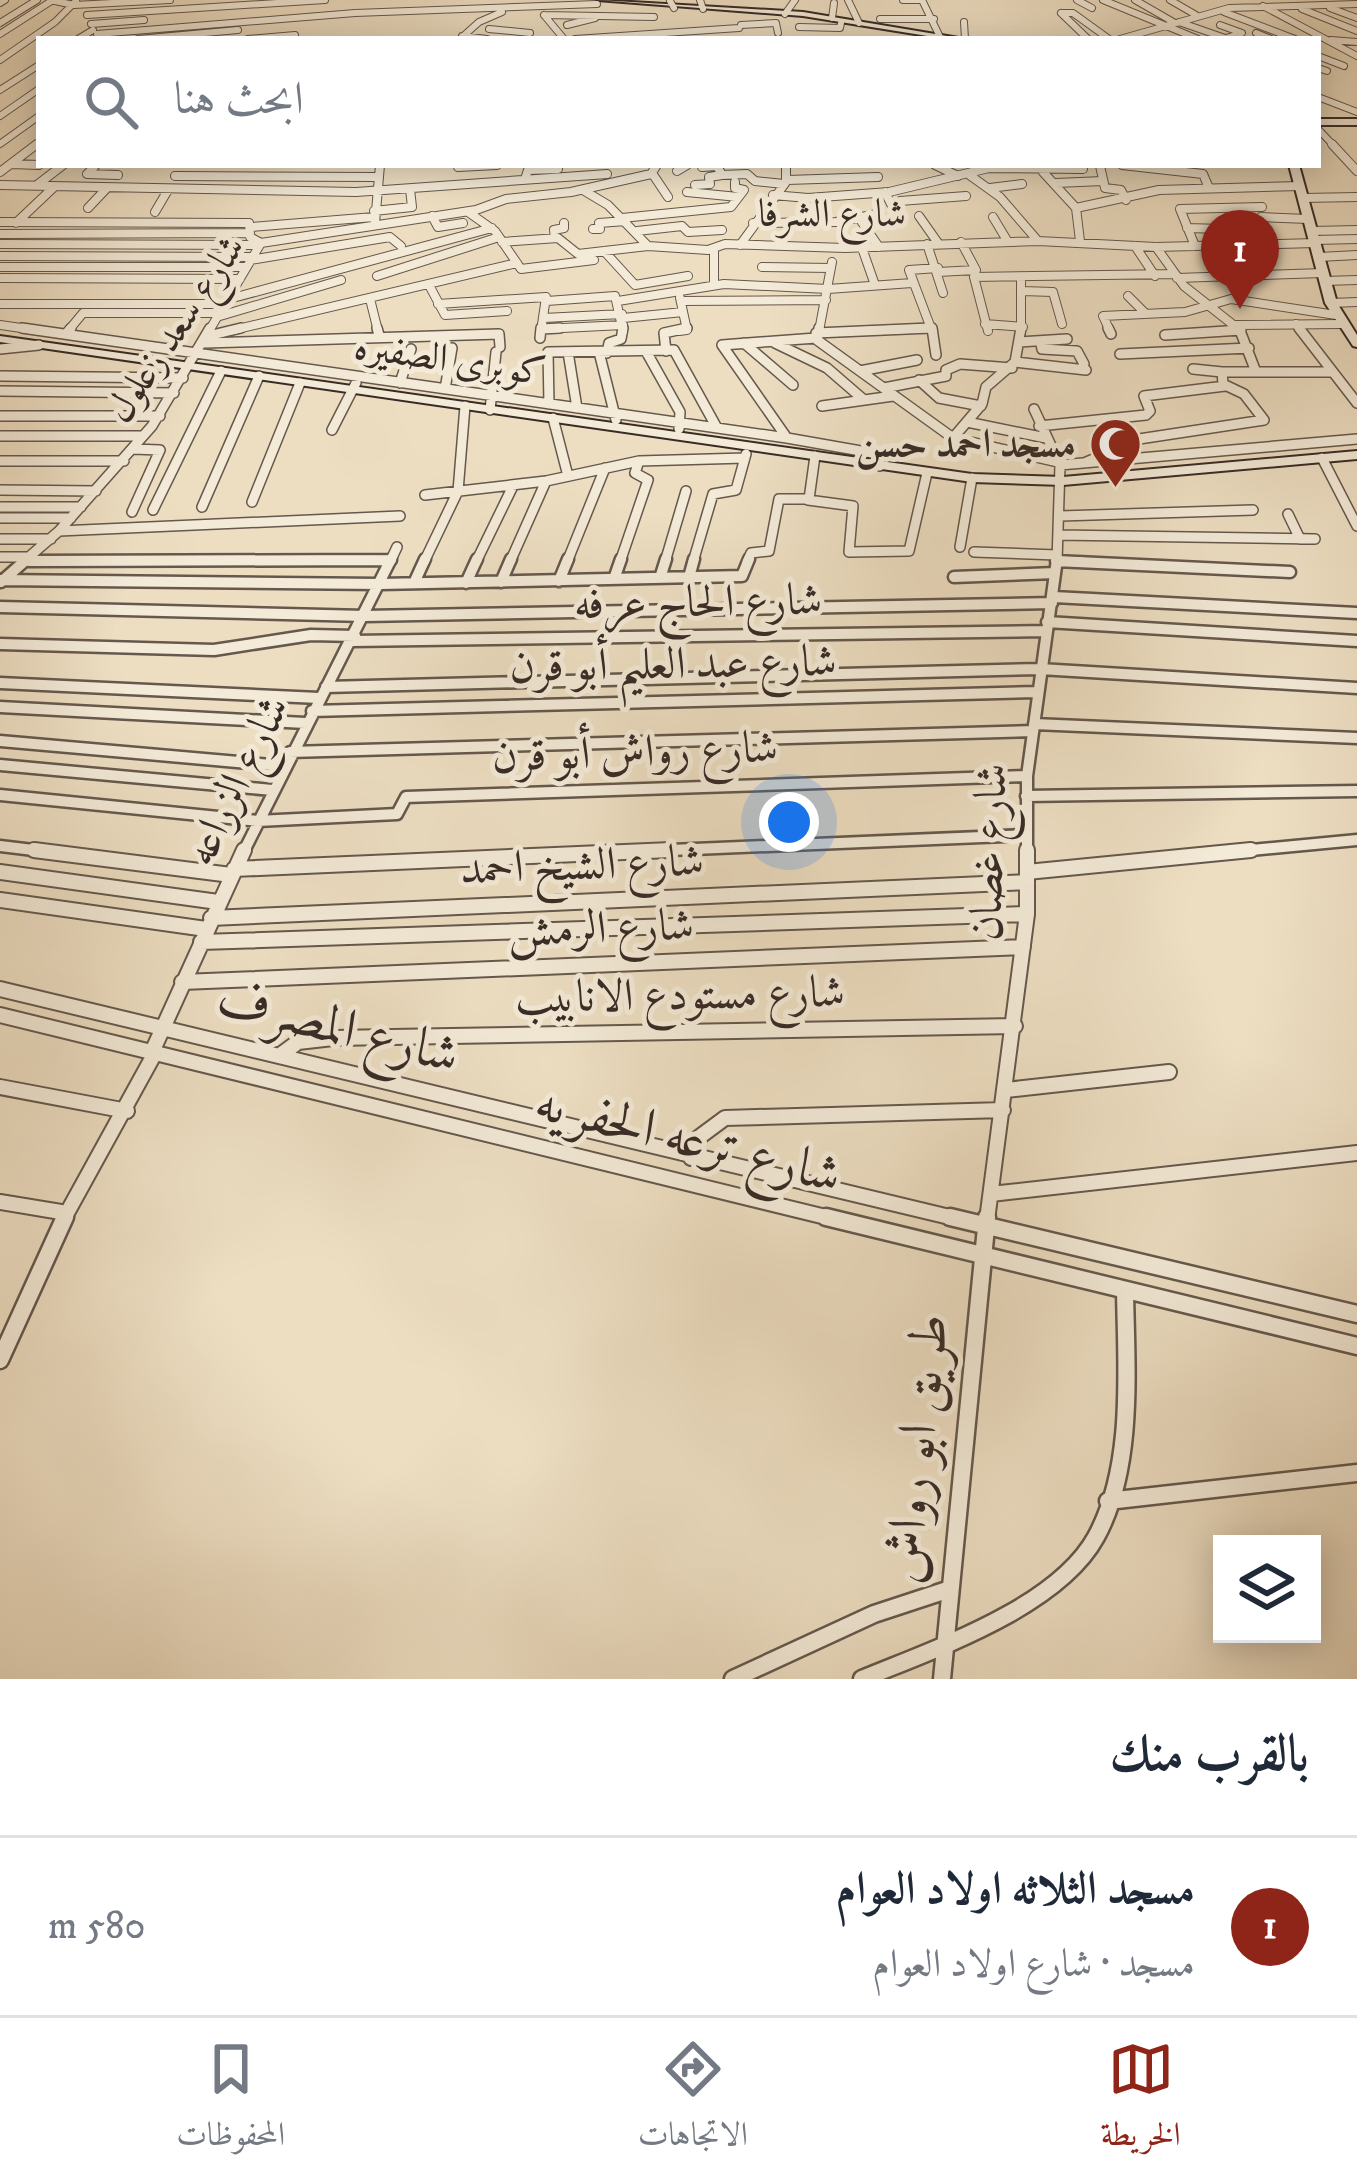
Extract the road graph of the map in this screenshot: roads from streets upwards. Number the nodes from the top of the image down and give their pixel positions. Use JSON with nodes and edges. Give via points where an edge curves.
{"nodes":[{"id":1,"x":37,"y":0,"type":"edge"},
{"id":2,"x":51,"y":0,"type":"edge"},
{"id":3,"x":170,"y":0,"type":"edge"},
{"id":4,"x":323,"y":0,"type":"edge"},
{"id":5,"x":795,"y":0,"type":"edge"},
{"id":6,"x":848,"y":0,"type":"edge"},
{"id":7,"x":903,"y":0,"type":"edge"},
{"id":8,"x":922,"y":0,"type":"edge"},
{"id":9,"x":1077,"y":0,"type":"edge"},
{"id":10,"x":1103,"y":0,"type":"edge"},
{"id":11,"x":1135,"y":0,"type":"edge"},
{"id":12,"x":1171,"y":0,"type":"edge"},
{"id":13,"x":1187,"y":0,"type":"edge"},
{"id":14,"x":1216,"y":0,"type":"edge"},
{"id":15,"x":1250,"y":0,"type":"edge"},
{"id":16,"x":279,"y":1,"type":"edge"},
{"id":17,"x":75,"y":2,"type":"edge"},
{"id":18,"x":1307,"y":2,"type":"edge"},
{"id":19,"x":265,"y":3,"type":"junction"},
{"id":20,"x":834,"y":3,"type":"dead end"},
{"id":21,"x":1324,"y":3,"type":"edge"},
{"id":22,"x":1352,"y":3,"type":"edge"},
{"id":23,"x":524,"y":4,"type":"edge"},
{"id":24,"x":672,"y":4,"type":"edge"},
{"id":25,"x":236,"y":5,"type":"junction"},
{"id":26,"x":702,"y":5,"type":"edge"},
{"id":27,"x":1263,"y":5,"type":"junction"},
{"id":28,"x":1293,"y":5,"type":"junction"},
{"id":29,"x":294,"y":6,"type":"edge"},
{"id":30,"x":604,"y":7,"type":"edge"},
{"id":31,"x":206,"y":8,"type":"edge"},
{"id":32,"x":1093,"y":8,"type":"dead end"},
{"id":33,"x":1229,"y":8,"type":"junction"},
{"id":34,"x":509,"y":9,"type":"junction"},
{"id":35,"x":322,"y":10,"type":"dead end"},
{"id":36,"x":1218,"y":10,"type":"junction"},
{"id":37,"x":543,"y":11,"type":"junction"},
{"id":38,"x":1115,"y":11,"type":"dead end"},
{"id":39,"x":1207,"y":12,"type":"junction"},
{"id":40,"x":746,"y":13,"type":"junction"},
{"id":41,"x":790,"y":14,"type":"junction"},
{"id":42,"x":87,"y":15,"type":"junction"},
{"id":43,"x":1196,"y":15,"type":"junction"},
{"id":44,"x":236,"y":16,"type":"dead end"},
{"id":45,"x":654,"y":17,"type":"junction"},
{"id":46,"x":1357,"y":18,"type":"edge"},
{"id":47,"x":283,"y":19,"type":"junction"},
{"id":48,"x":880,"y":19,"type":"dead end"},
{"id":49,"x":264,"y":20,"type":"junction"},
{"id":50,"x":837,"y":20,"type":"junction"},
{"id":51,"x":934,"y":20,"type":"junction"},
{"id":52,"x":0,"y":22,"type":"edge"},
{"id":53,"x":964,"y":22,"type":"dead end"},
{"id":54,"x":1177,"y":22,"type":"junction"},
{"id":55,"x":316,"y":24,"type":"dead end"},
{"id":56,"x":643,"y":24,"type":"dead end"},
{"id":57,"x":760,"y":24,"type":"junction"},
{"id":58,"x":857,"y":25,"type":"junction"},
{"id":59,"x":689,"y":26,"type":"junction"},
{"id":60,"x":740,"y":26,"type":"junction"},
{"id":61,"x":1220,"y":26,"type":"dead end"},
{"id":62,"x":799,"y":27,"type":"junction"},
{"id":63,"x":1163,"y":28,"type":"junction"},
{"id":64,"x":490,"y":29,"type":"dead end"},
{"id":65,"x":671,"y":30,"type":"junction"},
{"id":66,"x":1154,"y":30,"type":"junction"},
{"id":67,"x":1357,"y":31,"type":"edge"},
{"id":68,"x":96,"y":32,"type":"edge"},
{"id":69,"x":209,"y":32,"type":"edge"},
{"id":70,"x":570,"y":32,"type":"edge"},
{"id":71,"x":1144,"y":32,"type":"junction"},
{"id":72,"x":778,"y":33,"type":"dead end"},
{"id":73,"x":1256,"y":33,"type":"dead end"},
{"id":74,"x":0,"y":34,"type":"edge"},
{"id":75,"x":628,"y":35,"type":"edge"},
{"id":76,"x":167,"y":36,"type":"edge"},
{"id":77,"x":463,"y":36,"type":"edge"},
{"id":78,"x":528,"y":36,"type":"edge"},
{"id":79,"x":601,"y":36,"type":"edge"},
{"id":80,"x":669,"y":36,"type":"edge"},
{"id":81,"x":695,"y":36,"type":"edge"},
{"id":82,"x":735,"y":36,"type":"edge"},
{"id":83,"x":763,"y":36,"type":"edge"},
{"id":84,"x":803,"y":36,"type":"edge"},
{"id":85,"x":860,"y":36,"type":"edge"},
{"id":86,"x":910,"y":36,"type":"edge"},
{"id":87,"x":928,"y":36,"type":"edge"},
{"id":88,"x":940,"y":36,"type":"edge"},
{"id":89,"x":963,"y":36,"type":"edge"},
{"id":90,"x":1085,"y":36,"type":"edge"},
{"id":91,"x":1105,"y":36,"type":"edge"},
{"id":92,"x":1130,"y":36,"type":"edge"},
{"id":93,"x":1154,"y":36,"type":"edge"},
{"id":94,"x":1188,"y":36,"type":"edge"},
{"id":95,"x":1218,"y":36,"type":"edge"},
{"id":96,"x":1234,"y":36,"type":"edge"},
{"id":97,"x":1264,"y":36,"type":"edge"},
{"id":98,"x":1287,"y":36,"type":"edge"},
{"id":99,"x":1331,"y":40,"type":"junction"},
{"id":100,"x":1321,"y":42,"type":"edge"},
{"id":101,"x":1357,"y":42,"type":"edge"},
{"id":102,"x":1357,"y":54,"type":"edge"},
{"id":103,"x":1321,"y":57,"type":"edge"},
{"id":104,"x":0,"y":60,"type":"edge"},
{"id":105,"x":1345,"y":66,"type":"dead end"},
{"id":106,"x":36,"y":67,"type":"edge"},
{"id":107,"x":0,"y":90,"type":"edge"},
{"id":108,"x":36,"y":90,"type":"edge"},
{"id":109,"x":1321,"y":99,"type":"edge"},
{"id":110,"x":1357,"y":112,"type":"edge"},
{"id":111,"x":0,"y":116,"type":"edge"},
{"id":112,"x":36,"y":118,"type":"edge"},
{"id":113,"x":1357,"y":124,"type":"edge"},
{"id":114,"x":1321,"y":126,"type":"edge"},
{"id":115,"x":1321,"y":129,"type":"edge"},
{"id":116,"x":0,"y":144,"type":"edge"},
{"id":117,"x":36,"y":145,"type":"edge"},
{"id":118,"x":12,"y":164,"type":"junction"},
{"id":119,"x":36,"y":165,"type":"edge"},
{"id":120,"x":59,"y":168,"type":"edge"},
{"id":121,"x":93,"y":168,"type":"edge"},
{"id":122,"x":124,"y":168,"type":"edge"},
{"id":123,"x":182,"y":168,"type":"edge"},
{"id":124,"x":380,"y":168,"type":"edge"},
{"id":125,"x":497,"y":168,"type":"edge"},
{"id":126,"x":719,"y":168,"type":"edge"},
{"id":127,"x":786,"y":168,"type":"edge"},
{"id":128,"x":869,"y":168,"type":"edge"},
{"id":129,"x":944,"y":168,"type":"edge"},
{"id":130,"x":992,"y":168,"type":"edge"},
{"id":131,"x":1002,"y":168,"type":"edge"},
{"id":132,"x":1100,"y":168,"type":"edge"},
{"id":133,"x":1149,"y":168,"type":"edge"},
{"id":134,"x":1295,"y":168,"type":"edge"},
{"id":135,"x":654,"y":169,"type":"edge"},
{"id":136,"x":1083,"y":170,"type":"dead end"},
{"id":137,"x":1357,"y":171,"type":"edge"},
{"id":138,"x":0,"y":172,"type":"edge"},
{"id":139,"x":1028,"y":172,"type":"junction"},
{"id":140,"x":1042,"y":172,"type":"junction"},
{"id":141,"x":608,"y":173,"type":"edge"},
{"id":142,"x":1002,"y":173,"type":"dead end"},
{"id":143,"x":118,"y":175,"type":"junction"},
{"id":144,"x":722,"y":175,"type":"junction"},
{"id":145,"x":964,"y":175,"type":"junction"},
{"id":146,"x":176,"y":176,"type":"junction"},
{"id":147,"x":878,"y":177,"type":"junction"},
{"id":148,"x":377,"y":178,"type":"junction"},
{"id":149,"x":499,"y":180,"type":"junction"},
{"id":150,"x":624,"y":180,"type":"junction"},
{"id":151,"x":1103,"y":181,"type":"junction"},
{"id":152,"x":735,"y":182,"type":"dead end"},
{"id":153,"x":785,"y":182,"type":"junction"},
{"id":154,"x":1054,"y":183,"type":"junction"},
{"id":155,"x":1022,"y":184,"type":"dead end"},
{"id":156,"x":36,"y":186,"type":"junction"},
{"id":157,"x":55,"y":187,"type":"junction"},
{"id":158,"x":917,"y":187,"type":"junction"},
{"id":159,"x":990,"y":188,"type":"junction"},
{"id":160,"x":1209,"y":188,"type":"junction"},
{"id":161,"x":0,"y":189,"type":"edge"},
{"id":162,"x":111,"y":189,"type":"junction"},
{"id":163,"x":410,"y":189,"type":"junction"},
{"id":164,"x":166,"y":190,"type":"junction"},
{"id":165,"x":583,"y":190,"type":"junction"},
{"id":166,"x":245,"y":192,"type":"junction"},
{"id":167,"x":374,"y":192,"type":"junction"},
{"id":168,"x":887,"y":192,"type":"junction"},
{"id":169,"x":1301,"y":192,"type":"junction"},
{"id":170,"x":690,"y":193,"type":"junction"},
{"id":171,"x":869,"y":193,"type":"junction"},
{"id":172,"x":773,"y":195,"type":"junction"},
{"id":173,"x":966,"y":196,"type":"dead end"},
{"id":174,"x":1000,"y":196,"type":"junction"},
{"id":175,"x":738,"y":197,"type":"junction"},
{"id":176,"x":1357,"y":197,"type":"edge"},
{"id":177,"x":932,"y":199,"type":"junction"},
{"id":178,"x":1126,"y":200,"type":"junction"},
{"id":179,"x":950,"y":203,"type":"dead end"},
{"id":180,"x":493,"y":205,"type":"junction"},
{"id":181,"x":1262,"y":207,"type":"dead end"},
{"id":182,"x":88,"y":208,"type":"dead end"},
{"id":183,"x":1076,"y":208,"type":"junction"},
{"id":184,"x":713,"y":209,"type":"junction"},
{"id":185,"x":236,"y":211,"type":"dead end"},
{"id":186,"x":467,"y":211,"type":"junction"},
{"id":187,"x":155,"y":212,"type":"dead end"},
{"id":188,"x":683,"y":212,"type":"junction"},
{"id":189,"x":669,"y":213,"type":"junction"},
{"id":190,"x":740,"y":214,"type":"dead end"},
{"id":191,"x":650,"y":215,"type":"junction"},
{"id":192,"x":432,"y":216,"type":"junction"},
{"id":193,"x":920,"y":216,"type":"dead end"},
{"id":194,"x":593,"y":217,"type":"dead end"},
{"id":195,"x":1261,"y":217,"type":"dead end"},
{"id":196,"x":374,"y":218,"type":"junction"},
{"id":197,"x":622,"y":218,"type":"junction"},
{"id":198,"x":859,"y":218,"type":"junction"},
{"id":199,"x":993,"y":218,"type":"dead end"},
{"id":200,"x":505,"y":220,"type":"dead end"},
{"id":201,"x":0,"y":222,"type":"edge"},
{"id":202,"x":836,"y":222,"type":"junction"},
{"id":203,"x":16,"y":223,"type":"junction"},
{"id":204,"x":464,"y":223,"type":"dead end"},
{"id":205,"x":564,"y":223,"type":"dead end"},
{"id":206,"x":753,"y":223,"type":"junction"},
{"id":207,"x":1187,"y":228,"type":"junction"},
{"id":208,"x":593,"y":229,"type":"dead end"},
{"id":209,"x":1222,"y":229,"type":"dead end"},
{"id":210,"x":251,"y":230,"type":"junction"},
{"id":211,"x":722,"y":230,"type":"dead end"},
{"id":212,"x":1357,"y":230,"type":"edge"},
{"id":213,"x":529,"y":231,"type":"dead end"},
{"id":214,"x":637,"y":231,"type":"junction"},
{"id":215,"x":1312,"y":233,"type":"junction"},
{"id":216,"x":498,"y":236,"type":"junction"},
{"id":217,"x":1,"y":238,"type":"edge"},
{"id":218,"x":555,"y":238,"type":"junction"},
{"id":219,"x":1357,"y":239,"type":"edge"},
{"id":220,"x":1038,"y":241,"type":"junction"},
{"id":221,"x":961,"y":242,"type":"junction"},
{"id":222,"x":1008,"y":242,"type":"junction"},
{"id":223,"x":1080,"y":242,"type":"junction"},
{"id":224,"x":938,"y":243,"type":"junction"},
{"id":225,"x":260,"y":244,"type":"junction"},
{"id":226,"x":927,"y":244,"type":"junction"},
{"id":227,"x":740,"y":245,"type":"junction"},
{"id":228,"x":401,"y":246,"type":"dead end"},
{"id":229,"x":648,"y":246,"type":"junction"},
{"id":230,"x":762,"y":246,"type":"junction"},
{"id":231,"x":1135,"y":246,"type":"junction"},
{"id":232,"x":1195,"y":246,"type":"junction"},
{"id":233,"x":879,"y":247,"type":"junction"},
{"id":234,"x":1156,"y":247,"type":"junction"},
{"id":235,"x":845,"y":248,"type":"junction"},
{"id":236,"x":862,"y":248,"type":"junction"},
{"id":237,"x":713,"y":250,"type":"junction"},
{"id":238,"x":606,"y":255,"type":"junction"},
{"id":239,"x":1357,"y":255,"type":"edge"},
{"id":240,"x":0,"y":256,"type":"edge"},
{"id":241,"x":1319,"y":256,"type":"junction"},
{"id":242,"x":249,"y":261,"type":"junction"},
{"id":243,"x":517,"y":263,"type":"junction"},
{"id":244,"x":0,"y":267,"type":"edge"},
{"id":245,"x":762,"y":267,"type":"junction"},
{"id":246,"x":938,"y":270,"type":"junction"},
{"id":247,"x":377,"y":276,"type":"dead end"},
{"id":248,"x":688,"y":276,"type":"dead end"},
{"id":249,"x":1155,"y":276,"type":"junction"},
{"id":250,"x":1176,"y":276,"type":"junction"},
{"id":251,"x":1021,"y":277,"type":"junction"},
{"id":252,"x":1324,"y":277,"type":"junction"},
{"id":253,"x":340,"y":280,"type":"dead end"},
{"id":254,"x":1357,"y":280,"type":"edge"},
{"id":255,"x":0,"y":281,"type":"edge"},
{"id":256,"x":238,"y":282,"type":"junction"},
{"id":257,"x":912,"y":283,"type":"junction"},
{"id":258,"x":428,"y":285,"type":"junction"},
{"id":259,"x":714,"y":285,"type":"junction"},
{"id":260,"x":875,"y":285,"type":"junction"},
{"id":261,"x":758,"y":286,"type":"junction"},
{"id":262,"x":1022,"y":291,"type":"junction"},
{"id":263,"x":943,"y":293,"type":"dead end"},
{"id":264,"x":827,"y":294,"type":"junction"},
{"id":265,"x":680,"y":296,"type":"junction"},
{"id":266,"x":1128,"y":296,"type":"dead end"},
{"id":267,"x":370,"y":298,"type":"junction"},
{"id":268,"x":616,"y":298,"type":"junction"},
{"id":269,"x":547,"y":301,"type":"junction"},
{"id":270,"x":1357,"y":302,"type":"edge"},
{"id":271,"x":0,"y":304,"type":"edge"},
{"id":272,"x":438,"y":304,"type":"junction"},
{"id":273,"x":1208,"y":305,"type":"junction"},
{"id":274,"x":223,"y":308,"type":"junction"},
{"id":275,"x":507,"y":311,"type":"dead end"},
{"id":276,"x":683,"y":313,"type":"junction"},
{"id":277,"x":1145,"y":314,"type":"junction"},
{"id":278,"x":544,"y":318,"type":"junction"},
{"id":279,"x":622,"y":319,"type":"junction"},
{"id":280,"x":1342,"y":321,"type":"edge"},
{"id":281,"x":1063,"y":324,"type":"dead end"},
{"id":282,"x":1296,"y":324,"type":"junction"},
{"id":283,"x":0,"y":325,"type":"edge"},
{"id":284,"x":1023,"y":327,"type":"junction"},
{"id":285,"x":932,"y":328,"type":"junction"},
{"id":286,"x":1238,"y":328,"type":"junction"},
{"id":287,"x":66,"y":334,"type":"junction"},
{"id":288,"x":1111,"y":334,"type":"dead end"},
{"id":289,"x":1165,"y":334,"type":"dead end"},
{"id":290,"x":379,"y":335,"type":"junction"},
{"id":291,"x":436,"y":336,"type":"junction"},
{"id":292,"x":816,"y":336,"type":"junction"},
{"id":293,"x":0,"y":339,"type":"edge"},
{"id":294,"x":206,"y":339,"type":"junction"},
{"id":295,"x":1066,"y":339,"type":"dead end"},
{"id":296,"x":770,"y":341,"type":"junction"},
{"id":297,"x":743,"y":342,"type":"junction"},
{"id":298,"x":1019,"y":342,"type":"junction"},
{"id":299,"x":1041,"y":344,"type":"junction"},
{"id":300,"x":1357,"y":344,"type":"edge"},
{"id":301,"x":39,"y":345,"type":"junction"},
{"id":302,"x":433,"y":347,"type":"dead end"},
{"id":303,"x":452,"y":348,"type":"dead end"},
{"id":304,"x":1250,"y":348,"type":"junction"},
{"id":305,"x":0,"y":349,"type":"edge"},
{"id":306,"x":411,"y":349,"type":"dead end"},
{"id":307,"x":986,"y":349,"type":"dead end"},
{"id":308,"x":666,"y":351,"type":"junction"},
{"id":309,"x":568,"y":352,"type":"junction"},
{"id":310,"x":603,"y":352,"type":"junction"},
{"id":311,"x":646,"y":353,"type":"junction"},
{"id":312,"x":1120,"y":354,"type":"dead end"},
{"id":313,"x":935,"y":355,"type":"dead end"},
{"id":314,"x":917,"y":360,"type":"dead end"},
{"id":315,"x":986,"y":364,"type":"junction"},
{"id":316,"x":1014,"y":365,"type":"junction"},
{"id":317,"x":190,"y":366,"type":"junction"},
{"id":318,"x":1193,"y":369,"type":"dead end"},
{"id":319,"x":221,"y":370,"type":"junction"},
{"id":320,"x":860,"y":371,"type":"junction"},
{"id":321,"x":1222,"y":372,"type":"junction"},
{"id":322,"x":1256,"y":372,"type":"junction"},
{"id":323,"x":1333,"y":372,"type":"junction"},
{"id":324,"x":0,"y":376,"type":"edge"},
{"id":325,"x":259,"y":376,"type":"junction"},
{"id":326,"x":360,"y":377,"type":"junction"},
{"id":327,"x":919,"y":380,"type":"junction"},
{"id":328,"x":400,"y":382,"type":"junction"},
{"id":329,"x":300,"y":383,"type":"junction"},
{"id":330,"x":793,"y":385,"type":"dead end"},
{"id":331,"x":1225,"y":386,"type":"junction"},
{"id":332,"x":884,"y":388,"type":"junction"},
{"id":333,"x":445,"y":389,"type":"junction"},
{"id":334,"x":350,"y":390,"type":"junction"},
{"id":335,"x":0,"y":391,"type":"edge"},
{"id":336,"x":174,"y":393,"type":"junction"},
{"id":337,"x":895,"y":395,"type":"junction"},
{"id":338,"x":864,"y":400,"type":"junction"},
{"id":339,"x":491,"y":403,"type":"junction"},
{"id":340,"x":1357,"y":404,"type":"edge"},
{"id":341,"x":466,"y":406,"type":"junction"},
{"id":342,"x":822,"y":406,"type":"dead end"},
{"id":343,"x":981,"y":406,"type":"junction"},
{"id":344,"x":577,"y":408,"type":"junction"},
{"id":345,"x":1034,"y":409,"type":"dead end"},
{"id":346,"x":551,"y":411,"type":"junction"},
{"id":347,"x":0,"y":416,"type":"edge"},
{"id":348,"x":160,"y":416,"type":"junction"},
{"id":349,"x":616,"y":420,"type":"junction"},
{"id":350,"x":967,"y":422,"type":"junction"},
{"id":351,"x":1039,"y":427,"type":"junction"},
{"id":352,"x":718,"y":428,"type":"junction"},
{"id":353,"x":679,"y":429,"type":"junction"},
{"id":354,"x":332,"y":430,"type":"dead end"},
{"id":355,"x":1174,"y":433,"type":"junction"},
{"id":356,"x":0,"y":436,"type":"edge"},
{"id":357,"x":143,"y":436,"type":"junction"},
{"id":358,"x":953,"y":438,"type":"junction"},
{"id":359,"x":1046,"y":438,"type":"junction"},
{"id":360,"x":1357,"y":440,"type":"edge"},
{"id":361,"x":784,"y":445,"type":"junction"},
{"id":362,"x":133,"y":449,"type":"junction"},
{"id":363,"x":747,"y":452,"type":"junction"},
{"id":364,"x":1209,"y":452,"type":"junction"},
{"id":365,"x":1188,"y":454,"type":"junction"},
{"id":366,"x":1357,"y":455,"type":"edge"},
{"id":367,"x":815,"y":456,"type":"junction"},
{"id":368,"x":1322,"y":458,"type":"junction"},
{"id":369,"x":0,"y":460,"type":"edge"},
{"id":370,"x":124,"y":460,"type":"junction"},
{"id":371,"x":639,"y":461,"type":"junction"},
{"id":372,"x":1084,"y":463,"type":"junction"},
{"id":373,"x":1059,"y":464,"type":"junction"},
{"id":374,"x":880,"y":466,"type":"junction"},
{"id":375,"x":605,"y":468,"type":"junction"},
{"id":376,"x":1221,"y":468,"type":"junction"},
{"id":377,"x":927,"y":473,"type":"junction"},
{"id":378,"x":568,"y":476,"type":"junction"},
{"id":379,"x":972,"y":478,"type":"junction"},
{"id":380,"x":546,"y":481,"type":"junction"},
{"id":381,"x":1063,"y":481,"type":"junction"},
{"id":382,"x":513,"y":486,"type":"junction"},
{"id":383,"x":0,"y":490,"type":"edge"},
{"id":384,"x":96,"y":490,"type":"junction"},
{"id":385,"x":458,"y":491,"type":"junction"},
{"id":386,"x":686,"y":491,"type":"dead end"},
{"id":387,"x":424,"y":495,"type":"dead end"},
{"id":388,"x":808,"y":500,"type":"junction"},
{"id":389,"x":252,"y":502,"type":"dead end"},
{"id":390,"x":0,"y":507,"type":"edge"},
{"id":391,"x":202,"y":507,"type":"dead end"},
{"id":392,"x":81,"y":508,"type":"junction"},
{"id":393,"x":153,"y":510,"type":"dead end"},
{"id":394,"x":1253,"y":510,"type":"dead end"},
{"id":395,"x":132,"y":512,"type":"dead end"},
{"id":396,"x":1288,"y":514,"type":"dead end"},
{"id":397,"x":400,"y":516,"type":"dead end"},
{"id":398,"x":1060,"y":516,"type":"junction"},
{"id":399,"x":0,"y":518,"type":"edge"},
{"id":400,"x":71,"y":518,"type":"junction"},
{"id":401,"x":1357,"y":526,"type":"edge"},
{"id":402,"x":55,"y":535,"type":"junction"},
{"id":403,"x":1058,"y":536,"type":"junction"},
{"id":404,"x":0,"y":539,"type":"edge"},
{"id":405,"x":1300,"y":539,"type":"junction"},
{"id":406,"x":1315,"y":539,"type":"dead end"},
{"id":407,"x":397,"y":547,"type":"dead end"},
{"id":408,"x":960,"y":547,"type":"dead end"},
{"id":409,"x":974,"y":552,"type":"dead end"},
{"id":410,"x":0,"y":556,"type":"edge"},
{"id":411,"x":31,"y":559,"type":"junction"},
{"id":412,"x":391,"y":560,"type":"junction"},
{"id":413,"x":1056,"y":563,"type":"junction"},
{"id":414,"x":1290,"y":572,"type":"dead end"},
{"id":415,"x":954,"y":577,"type":"dead end"},
{"id":416,"x":660,"y":578,"type":"junction"},
{"id":417,"x":689,"y":578,"type":"junction"},
{"id":418,"x":614,"y":579,"type":"junction"},
{"id":419,"x":1,"y":581,"type":"edge"},
{"id":420,"x":559,"y":581,"type":"junction"},
{"id":421,"x":502,"y":582,"type":"junction"},
{"id":422,"x":466,"y":583,"type":"junction"},
{"id":423,"x":380,"y":584,"type":"junction"},
{"id":424,"x":414,"y":584,"type":"junction"},
{"id":425,"x":1053,"y":600,"type":"junction"},
{"id":426,"x":0,"y":607,"type":"edge"},
{"id":427,"x":1357,"y":614,"type":"edge"},
{"id":428,"x":365,"y":616,"type":"junction"},
{"id":429,"x":1047,"y":626,"type":"junction"},
{"id":430,"x":353,"y":639,"type":"junction"},
{"id":431,"x":1357,"y":640,"type":"edge"},
{"id":432,"x":0,"y":644,"type":"edge"},
{"id":433,"x":1040,"y":669,"type":"junction"},
{"id":434,"x":0,"y":683,"type":"edge"},
{"id":435,"x":1357,"y":688,"type":"edge"},
{"id":436,"x":1036,"y":692,"type":"junction"},
{"id":437,"x":316,"y":705,"type":"junction"},
{"id":438,"x":0,"y":707,"type":"edge"},
{"id":439,"x":1033,"y":727,"type":"junction"},
{"id":440,"x":1357,"y":738,"type":"edge"},
{"id":441,"x":0,"y":741,"type":"edge"},
{"id":442,"x":290,"y":752,"type":"junction"},
{"id":443,"x":0,"y":765,"type":"edge"},
{"id":444,"x":283,"y":766,"type":"junction"},
{"id":445,"x":1027,"y":776,"type":"junction"},
{"id":446,"x":272,"y":790,"type":"junction"},
{"id":447,"x":1357,"y":791,"type":"edge"},
{"id":448,"x":0,"y":795,"type":"edge"},
{"id":449,"x":1026,"y":796,"type":"junction"},
{"id":450,"x":258,"y":820,"type":"junction"},
{"id":451,"x":1028,"y":835,"type":"junction"},
{"id":452,"x":1357,"y":840,"type":"edge"},
{"id":453,"x":0,"y":846,"type":"edge"},
{"id":454,"x":0,"y":872,"type":"edge"},
{"id":455,"x":233,"y":872,"type":"junction"},
{"id":456,"x":1027,"y":877,"type":"junction"},
{"id":457,"x":0,"y":900,"type":"edge"},
{"id":458,"x":218,"y":902,"type":"junction"},
{"id":459,"x":1027,"y":914,"type":"junction"},
{"id":460,"x":206,"y":930,"type":"junction"},
{"id":461,"x":1023,"y":947,"type":"junction"},
{"id":462,"x":182,"y":982,"type":"junction"},
{"id":463,"x":0,"y":989,"type":"edge"},
{"id":464,"x":0,"y":1015,"type":"edge"},
{"id":465,"x":1015,"y":1026,"type":"junction"},
{"id":466,"x":162,"y":1028,"type":"junction"},
{"id":467,"x":153,"y":1052,"type":"junction"},
{"id":468,"x":279,"y":1056,"type":"junction"},
{"id":469,"x":1169,"y":1072,"type":"dead end"},
{"id":470,"x":0,"y":1088,"type":"edge"},
{"id":471,"x":1006,"y":1090,"type":"junction"},
{"id":472,"x":1003,"y":1110,"type":"junction"},
{"id":473,"x":127,"y":1111,"type":"junction"},
{"id":474,"x":1357,"y":1153,"type":"edge"},
{"id":475,"x":691,"y":1158,"type":"junction"},
{"id":476,"x":991,"y":1194,"type":"junction"},
{"id":477,"x":0,"y":1202,"type":"edge"},
{"id":478,"x":67,"y":1214,"type":"junction"},
{"id":479,"x":986,"y":1227,"type":"junction"},
{"id":480,"x":1091,"y":1252,"type":"junction"},
{"id":481,"x":982,"y":1255,"type":"junction"},
{"id":482,"x":1088,"y":1281,"type":"junction"},
{"id":483,"x":1125,"y":1290,"type":"junction"},
{"id":484,"x":1357,"y":1314,"type":"edge"},
{"id":485,"x":4,"y":1341,"type":"edge"},
{"id":486,"x":1357,"y":1346,"type":"edge"},
{"id":487,"x":0,"y":1360,"type":"edge"},
{"id":488,"x":1357,"y":1473,"type":"edge"},
{"id":489,"x":1108,"y":1501,"type":"junction"},
{"id":490,"x":950,"y":1589,"type":"junction"},
{"id":491,"x":945,"y":1645,"type":"junction"},
{"id":492,"x":733,"y":1679,"type":"edge"},
{"id":493,"x":862,"y":1679,"type":"edge"},
{"id":494,"x":942,"y":1679,"type":"edge"}],
"edges":[{"from":1,"to":52,"type":"street"},
{"from":2,"to":17,"type":"street"},
{"from":2,"to":74,"type":"street"},
{"from":3,"to":17,"type":"street"},
{"from":4,"to":29,"type":"street"},
{"from":4,"to":35,"type":"street"},
{"from":5,"to":41,"type":"street"},
{"from":6,"to":58,"type":"street"},
{"from":7,"to":8,"type":"street"},
{"from":8,"to":51,"type":"street"},
{"from":9,"to":32,"type":"street"},
{"from":10,"to":63,"type":"street"},
{"from":11,"to":54,"type":"street"},
{"from":12,"to":43,"type":"street"},
{"from":13,"to":39,"type":"street"},
{"from":14,"to":33,"type":"street"},
{"from":15,"to":27,"type":"street"},
{"from":16,"to":19,"type":"street"},
{"from":16,"to":29,"type":"street"},
{"from":16,"to":47,"type":"street"},
{"from":17,"to":42,"type":"street"},
{"from":17,"to":104,"type":"street"},
{"from":18,"to":21,"type":"street"},
{"from":18,"to":28,"type":"street"},
{"from":19,"to":25,"type":"street"},
{"from":19,"to":49,"type":"street"},
{"from":20,"to":50,"type":"street"},
{"from":21,"to":22,"type":"street"},
{"from":21,"to":46,"type":"street"},
{"from":23,"to":34,"type":"street"},
{"from":23,"to":37,"type":"street"},
{"from":24,"to":26,"type":"street"},
{"from":24,"to":45,"type":"street"},
{"from":25,"to":31,"type":"street"},
{"from":25,"to":44,"type":"street"},
{"from":26,"to":41,"type":"street"},
{"from":27,"to":28,"type":"street"},
{"from":27,"to":33,"type":"street"},
{"from":27,"to":99,"type":"street"},
{"from":28,"to":67,"type":"street"},
{"from":30,"to":37,"type":"street"},
{"from":30,"to":37,"type":"street"},
{"from":30,"to":45,"type":"street"},
{"from":30,"to":70,"type":"street"},
{"from":30,"to":75,"type":"street"},
{"from":31,"to":42,"type":"street"},
{"from":31,"to":68,"type":"street"},
{"from":31,"to":69,"type":"street"},
{"from":33,"to":36,"type":"street"},
{"from":34,"to":47,"type":"street"},
{"from":34,"to":77,"type":"street"},
{"from":36,"to":39,"type":"street"},
{"from":36,"to":98,"type":"street"},
{"from":37,"to":70,"type":"street"},
{"from":37,"to":78,"type":"street"},
{"from":38,"to":66,"type":"street"},
{"from":39,"to":43,"type":"street"},
{"from":40,"to":41,"type":"street"},
{"from":40,"to":45,"type":"street"},
{"from":40,"to":60,"type":"street"},
{"from":41,"to":50,"type":"street"},
{"from":41,"to":62,"type":"street"},
{"from":42,"to":68,"type":"street"},
{"from":43,"to":54,"type":"street"},
{"from":45,"to":56,"type":"street"},
{"from":45,"to":65,"type":"street"},
{"from":45,"to":75,"type":"street"},
{"from":47,"to":49,"type":"street"},
{"from":48,"to":51,"type":"street"},
{"from":49,"to":69,"type":"street"},
{"from":50,"to":58,"type":"street"},
{"from":50,"to":62,"type":"street","via":[[840,28]]},
{"from":51,"to":88,"type":"street"},
{"from":53,"to":89,"type":"street"},
{"from":54,"to":63,"type":"street"},
{"from":54,"to":95,"type":"street"},
{"from":55,"to":69,"type":"street"},
{"from":57,"to":60,"type":"street"},
{"from":57,"to":72,"type":"street","via":[[778,24]]},
{"from":57,"to":83,"type":"street"},
{"from":58,"to":85,"type":"street"},
{"from":58,"to":86,"type":"street"},
{"from":58,"to":87,"type":"street"},
{"from":59,"to":60,"type":"street"},
{"from":59,"to":65,"type":"street"},
{"from":59,"to":81,"type":"street"},
{"from":60,"to":82,"type":"street"},
{"from":61,"to":96,"type":"street","via":[[1242,33]]},
{"from":62,"to":84,"type":"street"},
{"from":63,"to":66,"type":"street"},
{"from":63,"to":94,"type":"street"},
{"from":64,"to":78,"type":"street"},
{"from":65,"to":80,"type":"street"},
{"from":66,"to":71,"type":"street"},
{"from":68,"to":69,"type":"street"},
{"from":69,"to":76,"type":"street"},
{"from":70,"to":79,"type":"street"},
{"from":71,"to":92,"type":"street"},
{"from":71,"to":93,"type":"street"},
{"from":73,"to":97,"type":"street"},
{"from":75,"to":79,"type":"street"},
{"from":90,"to":91,"type":"street","via":[[1061,13]]},
{"from":99,"to":100,"type":"street"},
{"from":99,"to":101,"type":"street"},
{"from":99,"to":102,"type":"street"},
{"from":103,"to":105,"type":"street"},
{"from":106,"to":107,"type":"street"},
{"from":108,"to":111,"type":"street"},
{"from":109,"to":110,"type":"street"},
{"from":112,"to":116,"type":"street"},
{"from":113,"to":114,"type":"street"},
{"from":115,"to":137,"type":"street"},
{"from":117,"to":118,"type":"street"},
{"from":118,"to":119,"type":"street"},
{"from":118,"to":138,"type":"street"},
{"from":120,"to":156,"type":"street"},
{"from":121,"to":143,"type":"street","via":[[87,174]]},
{"from":122,"to":143,"type":"street"},
{"from":123,"to":146,"type":"street"},
{"from":124,"to":148,"type":"street"},
{"from":125,"to":149,"type":"street"},
{"from":126,"to":144,"type":"street"},
{"from":127,"to":153,"type":"street"},
{"from":128,"to":147,"type":"street"},
{"from":129,"to":145,"type":"street"},
{"from":130,"to":145,"type":"street"},
{"from":131,"to":139,"type":"street"},
{"from":132,"to":151,"type":"street"},
{"from":133,"to":160,"type":"street","via":[[1203,174]]},
{"from":134,"to":169,"type":"street"},
{"from":135,"to":150,"type":"street","name":"شارع سعد زعلول"},
{"from":135,"to":189,"type":"street"},
{"from":136,"to":140,"type":"street"},
{"from":139,"to":140,"type":"street"},
{"from":139,"to":142,"type":"street"},
{"from":140,"to":154,"type":"street"},
{"from":141,"to":149,"type":"street"},
{"from":141,"to":150,"type":"street","name":"شارع سعد زعلول"},
{"from":141,"to":165,"type":"street","name":"شارع سعد زعلول"},
{"from":143,"to":162,"type":"street","via":[[128,177]]},
{"from":144,"to":153,"type":"street"},
{"from":144,"to":170,"type":"street"},
{"from":145,"to":158,"type":"street"},
{"from":145,"to":159,"type":"street"},
{"from":146,"to":148,"type":"street"},
{"from":146,"to":164,"type":"street"},
{"from":147,"to":153,"type":"street"},
{"from":147,"to":168,"type":"street"},
{"from":148,"to":167,"type":"street"},
{"from":149,"to":163,"type":"street"},
{"from":150,"to":191,"type":"street"},
{"from":151,"to":154,"type":"street"},
{"from":151,"to":178,"type":"street"},
{"from":152,"to":175,"type":"street","via":[[744,190]]},
{"from":153,"to":172,"type":"street"},
{"from":154,"to":183,"type":"street"},
{"from":155,"to":159,"type":"street"},
{"from":156,"to":157,"type":"street"},
{"from":156,"to":161,"type":"street"},
{"from":157,"to":162,"type":"street"},
{"from":157,"to":203,"type":"street"},
{"from":158,"to":168,"type":"street"},
{"from":158,"to":177,"type":"street"},
{"from":159,"to":174,"type":"street"},
{"from":160,"to":169,"type":"street"},
{"from":160,"to":178,"type":"street"},
{"from":162,"to":164,"type":"street"},
{"from":162,"to":182,"type":"street"},
{"from":163,"to":167,"type":"street"},
{"from":163,"to":196,"type":"street","via":[[409,208]]},
{"from":164,"to":166,"type":"street"},
{"from":164,"to":187,"type":"street"},
{"from":165,"to":180,"type":"street","name":"شارع سعد زعلول"},
{"from":165,"to":197,"type":"street"},
{"from":166,"to":167,"type":"street"},
{"from":166,"to":185,"type":"street"},
{"from":167,"to":196,"type":"street"},
{"from":168,"to":171,"type":"street"},
{"from":168,"to":177,"type":"street","via":[[896,205]]},
{"from":169,"to":176,"type":"street"},
{"from":169,"to":215,"type":"street"},
{"from":170,"to":175,"type":"street"},
{"from":170,"to":188,"type":"street"},
{"from":171,"to":172,"type":"street"},
{"from":171,"to":198,"type":"street","via":[[879,211]]},
{"from":172,"to":206,"type":"street"},
{"from":173,"to":177,"type":"street"},
{"from":174,"to":179,"type":"street"},
{"from":174,"to":220,"type":"street"},
{"from":175,"to":184,"type":"street"},
{"from":178,"to":183,"type":"street"},
{"from":180,"to":186,"type":"street","name":"شارع سعد زعلول"},
{"from":180,"to":200,"type":"street"},
{"from":181,"to":207,"type":"street","via":[[1182,208]]},
{"from":183,"to":223,"type":"street"},
{"from":184,"to":188,"type":"street"},
{"from":184,"to":190,"type":"street"},
{"from":186,"to":192,"type":"street","name":"شارع سعد زعلول"},
{"from":186,"to":216,"type":"street"},
{"from":188,"to":189,"type":"street"},
{"from":189,"to":191,"type":"street"},
{"from":191,"to":197,"type":"street"},
{"from":192,"to":196,"type":"street","name":"شارع سعد زعلول"},
{"from":192,"to":204,"type":"street","via":[[438,227]]},
{"from":193,"to":224,"type":"street"},
{"from":194,"to":197,"type":"street"},
{"from":195,"to":215,"type":"street"},
{"from":196,"to":210,"type":"street"},
{"from":196,"to":225,"type":"street","name":"شارع سعد زعلول"},
{"from":197,"to":208,"type":"street"},
{"from":197,"to":214,"type":"street"},
{"from":198,"to":202,"type":"street"},
{"from":198,"to":233,"type":"street"},
{"from":199,"to":222,"type":"street"},
{"from":201,"to":203,"type":"street"},
{"from":202,"to":206,"type":"street"},
{"from":202,"to":235,"type":"street"},
{"from":203,"to":210,"type":"street","via":[[249,223]]},
{"from":203,"to":217,"type":"street"},
{"from":205,"to":218,"type":"street"},
{"from":206,"to":227,"type":"street"},
{"from":207,"to":209,"type":"street"},
{"from":207,"to":232,"type":"street"},
{"from":210,"to":217,"type":"street"},
{"from":210,"to":225,"type":"street"},
{"from":211,"to":214,"type":"street"},
{"from":212,"to":215,"type":"street"},
{"from":213,"to":216,"type":"street"},
{"from":214,"to":229,"type":"street"},
{"from":215,"to":219,"type":"street"},
{"from":215,"to":232,"type":"street","name":"شارع الشرفا"},
{"from":215,"to":241,"type":"street"},
{"from":216,"to":218,"type":"street"},
{"from":216,"to":243,"type":"street"},
{"from":216,"to":247,"type":"street"},
{"from":216,"to":274,"type":"street"},
{"from":217,"to":225,"type":"street"},
{"from":218,"to":238,"type":"street","name":"شارع الشرفا"},
{"from":220,"to":222,"type":"street","name":"شارع الشرفا"},
{"from":220,"to":223,"type":"street","name":"شارع الشرفا"},
{"from":221,"to":222,"type":"street","name":"شارع الشرفا"},
{"from":221,"to":224,"type":"street","name":"شارع الشرفا"},
{"from":221,"to":246,"type":"street","via":[[976,270]]},
{"from":223,"to":231,"type":"street","name":"شارع الشرفا"},
{"from":224,"to":226,"type":"street","name":"شارع الشرفا"},
{"from":225,"to":242,"type":"street","name":"شارع سعد زعلول"},
{"from":226,"to":233,"type":"street","name":"شارع الشرفا"},
{"from":226,"to":246,"type":"street"},
{"from":227,"to":230,"type":"street","name":"شارع الشرفا"},
{"from":227,"to":237,"type":"street","name":"شارع الشرفا"},
{"from":228,"to":242,"type":"street","via":[[390,237]]},
{"from":229,"to":237,"type":"street","name":"شارع الشرفا"},
{"from":229,"to":238,"type":"street","name":"شارع الشرفا"},
{"from":230,"to":235,"type":"street","name":"شارع الشرفا"},
{"from":230,"to":245,"type":"street"},
{"from":231,"to":234,"type":"street","name":"شارع الشرفا"},
{"from":231,"to":249,"type":"street"},
{"from":232,"to":234,"type":"street","name":"شارع الشرفا"},
{"from":233,"to":236,"type":"street","name":"شارع الشرفا"},
{"from":234,"to":250,"type":"street"},
{"from":235,"to":236,"type":"street","name":"شارع الشرفا"},
{"from":236,"to":260,"type":"street"},
{"from":237,"to":259,"type":"street"},
{"from":238,"to":243,"type":"street","via":[[524,270]]},
{"from":238,"to":248,"type":"street","via":[[635,285]]},
{"from":239,"to":241,"type":"street"},
{"from":240,"to":242,"type":"street"},
{"from":241,"to":252,"type":"street"},
{"from":242,"to":244,"type":"street"},
{"from":242,"to":256,"type":"street","name":"شارع سعد زعلول"},
{"from":243,"to":258,"type":"street"},
{"from":245,"to":261,"type":"street"},
{"from":245,"to":264,"type":"street","via":[[832,265]]},
{"from":246,"to":257,"type":"street","via":[[909,269]]},
{"from":246,"to":263,"type":"street"},
{"from":249,"to":250,"type":"street"},
{"from":249,"to":251,"type":"street"},
{"from":250,"to":252,"type":"street"},
{"from":250,"to":273,"type":"street"},
{"from":251,"to":262,"type":"street"},
{"from":251,"to":284,"type":"street","via":[[972,278],[987,328]]},
{"from":252,"to":254,"type":"street"},
{"from":252,"to":280,"type":"street"},
{"from":253,"to":274,"type":"street"},
{"from":255,"to":256,"type":"street"},
{"from":256,"to":274,"type":"street","name":"شارع سعد زعلول"},
{"from":257,"to":260,"type":"street"},
{"from":257,"to":285,"type":"street"},
{"from":258,"to":267,"type":"street"},
{"from":258,"to":272,"type":"street"},
{"from":259,"to":261,"type":"street"},
{"from":259,"to":265,"type":"street"},
{"from":260,"to":264,"type":"street"},
{"from":261,"to":264,"type":"street"},
{"from":262,"to":281,"type":"street","via":[[1053,292]]},
{"from":262,"to":284,"type":"street"},
{"from":264,"to":265,"type":"street"},
{"from":264,"to":292,"type":"street"},
{"from":265,"to":268,"type":"street"},
{"from":265,"to":276,"type":"street"},
{"from":266,"to":277,"type":"street"},
{"from":267,"to":290,"type":"street"},
{"from":267,"to":294,"type":"street"},
{"from":268,"to":269,"type":"street"},
{"from":268,"to":279,"type":"street"},
{"from":269,"to":272,"type":"street"},
{"from":269,"to":278,"type":"street"},
{"from":270,"to":280,"type":"street"},
{"from":271,"to":274,"type":"street"},
{"from":272,"to":275,"type":"street","via":[[445,315]]},
{"from":273,"to":277,"type":"street"},
{"from":273,"to":280,"type":"street","via":[[1246,299]]},
{"from":273,"to":286,"type":"street"},
{"from":274,"to":287,"type":"street","via":[[83,313]]},
{"from":274,"to":294,"type":"street","name":"شارع سعد زعلول"},
{"from":276,"to":279,"type":"street"},
{"from":276,"to":308,"type":"street","via":[[687,331],[664,333]]},
{"from":277,"to":288,"type":"street","via":[[1103,316]]},
{"from":278,"to":279,"type":"street"},
{"from":278,"to":279,"type":"street","via":[[541,334]]},
{"from":279,"to":310,"type":"street","via":[[621,339]]},
{"from":280,"to":282,"type":"street"},
{"from":280,"to":300,"type":"street"},
{"from":282,"to":286,"type":"street"},
{"from":282,"to":323,"type":"street"},
{"from":283,"to":287,"type":"street","name":"كوبرى الصفيره"},
{"from":284,"to":298,"type":"street"},
{"from":285,"to":292,"type":"street"},
{"from":285,"to":313,"type":"street"},
{"from":286,"to":289,"type":"street"},
{"from":286,"to":304,"type":"street"},
{"from":287,"to":317,"type":"street","name":"كوبرى الصفيره"},
{"from":290,"to":291,"type":"street"},
{"from":290,"to":294,"type":"street"},
{"from":291,"to":302,"type":"street"},
{"from":291,"to":339,"type":"street","via":[[499,334]]},
{"from":292,"to":296,"type":"street"},
{"from":292,"to":320,"type":"street"},
{"from":293,"to":301,"type":"street"},
{"from":294,"to":317,"type":"street","name":"شارع سعد زعلول"},
{"from":295,"to":299,"type":"street"},
{"from":296,"to":297,"type":"street"},
{"from":296,"to":338,"type":"street","via":[[827,368]]},
{"from":297,"to":330,"type":"street"},
{"from":297,"to":361,"type":"street","via":[[722,346]]},
{"from":298,"to":299,"type":"street"},
{"from":298,"to":316,"type":"street"},
{"from":299,"to":316,"type":"street","via":[[1077,351],[1085,367]]},
{"from":301,"to":305,"type":"street"},
{"from":301,"to":317,"type":"street"},
{"from":303,"to":333,"type":"street"},
{"from":304,"to":312,"type":"street"},
{"from":304,"to":322,"type":"street"},
{"from":306,"to":328,"type":"street"},
{"from":307,"to":315,"type":"street"},
{"from":308,"to":311,"type":"street"},
{"from":308,"to":352,"type":"street","via":[[676,351]]},
{"from":309,"to":310,"type":"street"},
{"from":309,"to":344,"type":"street"},
{"from":309,"to":346,"type":"street","via":[[547,353]]},
{"from":310,"to":311,"type":"street"},
{"from":310,"to":349,"type":"street"},
{"from":311,"to":353,"type":"street","via":[[680,412]]},
{"from":314,"to":320,"type":"street"},
{"from":315,"to":316,"type":"street"},
{"from":315,"to":327,"type":"street","via":[[960,364],[946,376]]},
{"from":316,"to":343,"type":"street","via":[[986,387]]},
{"from":317,"to":319,"type":"street"},
{"from":317,"to":324,"type":"street"},
{"from":317,"to":326,"type":"street","name":"كوبرى الصفيره"},
{"from":317,"to":336,"type":"street","name":"شارع سعد زعلول"},
{"from":318,"to":321,"type":"street"},
{"from":319,"to":325,"type":"street"},
{"from":319,"to":393,"type":"street"},
{"from":320,"to":332,"type":"street"},
{"from":321,"to":322,"type":"street"},
{"from":321,"to":331,"type":"street"},
{"from":322,"to":323,"type":"street"},
{"from":323,"to":340,"type":"street"},
{"from":325,"to":329,"type":"street"},
{"from":325,"to":391,"type":"street"},
{"from":326,"to":328,"type":"street","name":"كوبرى الصفيره"},
{"from":326,"to":334,"type":"street"},
{"from":327,"to":332,"type":"street"},
{"from":327,"to":343,"type":"street","via":[[939,398]]},
{"from":328,"to":333,"type":"street","name":"كوبرى الصفيره"},
{"from":329,"to":334,"type":"street"},
{"from":329,"to":389,"type":"street"},
{"from":331,"to":351,"type":"street","via":[[1144,396],[1146,415]]},
{"from":331,"to":355,"type":"street","via":[[1244,394],[1264,420]]},
{"from":332,"to":337,"type":"street"},
{"from":333,"to":339,"type":"street","name":"كوبرى الصفيره"},
{"from":334,"to":341,"type":"street"},
{"from":334,"to":354,"type":"street"},
{"from":335,"to":336,"type":"street"},
{"from":336,"to":348,"type":"street","name":"شارع سعد زعلول"},
{"from":337,"to":338,"type":"street"},
{"from":337,"to":358,"type":"street"},
{"from":338,"to":342,"type":"street"},
{"from":339,"to":341,"type":"street"},
{"from":339,"to":346,"type":"street"},
{"from":341,"to":385,"type":"street"},
{"from":343,"to":350,"type":"street"},
{"from":344,"to":346,"type":"street","name":"كوبرى الصفيره"},
{"from":344,"to":349,"type":"street","name":"كوبرى الصفيره"},
{"from":345,"to":351,"type":"street","name":"شارع غصان"},
{"from":346,"to":349,"type":"street"},
{"from":346,"to":378,"type":"street"},
{"from":347,"to":348,"type":"street"},
{"from":348,"to":357,"type":"street","name":"شارع سعد زعلول"},
{"from":349,"to":353,"type":"street"},
{"from":350,"to":358,"type":"street"},
{"from":350,"to":359,"type":"street"},
{"from":351,"to":359,"type":"street","name":"شارع غصان"},
{"from":352,"to":353,"type":"street"},
{"from":352,"to":361,"type":"street"},
{"from":353,"to":363,"type":"street"},
{"from":355,"to":365,"type":"street"},
{"from":355,"to":372,"type":"street"},
{"from":356,"to":357,"type":"street"},
{"from":357,"to":362,"type":"street","name":"شارع سعد زعلول"},
{"from":358,"to":373,"type":"street"},
{"from":359,"to":373,"type":"street","name":"شارع غصان"},
{"from":360,"to":364,"type":"street"},
{"from":361,"to":363,"type":"street"},
{"from":361,"to":367,"type":"street"},
{"from":361,"to":374,"type":"street","via":[[878,454]]},
{"from":362,"to":370,"type":"street","name":"شارع سعد زعلول"},
{"from":362,"to":395,"type":"street","via":[[160,450]]},
{"from":363,"to":371,"type":"street"},
{"from":363,"to":417,"type":"street","via":[[735,492],[713,494]]},
{"from":364,"to":365,"type":"street"},
{"from":364,"to":376,"type":"street"},
{"from":365,"to":372,"type":"street"},
{"from":366,"to":368,"type":"street"},
{"from":367,"to":374,"type":"street"},
{"from":367,"to":388,"type":"street"},
{"from":368,"to":376,"type":"street"},
{"from":368,"to":401,"type":"street"},
{"from":369,"to":370,"type":"street"},
{"from":370,"to":384,"type":"street","name":"شارع سعد زعلول"},
{"from":371,"to":375,"type":"street"},
{"from":371,"to":418,"type":"street","via":[[635,474],[649,478]]},
{"from":372,"to":373,"type":"street"},
{"from":373,"to":381,"type":"street","name":"شارع غصان"},
{"from":374,"to":377,"type":"street"},
{"from":375,"to":378,"type":"street"},
{"from":375,"to":420,"type":"street"},
{"from":376,"to":381,"type":"street"},
{"from":377,"to":379,"type":"street"},
{"from":377,"to":388,"type":"street","via":[[909,551],[849,552],[853,506]]},
{"from":378,"to":380,"type":"street"},
{"from":379,"to":381,"type":"street"},
{"from":379,"to":408,"type":"street"},
{"from":380,"to":382,"type":"street"},
{"from":380,"to":421,"type":"street"},
{"from":381,"to":398,"type":"street","name":"شارع غصان"},
{"from":382,"to":385,"type":"street"},
{"from":382,"to":422,"type":"street"},
{"from":383,"to":384,"type":"street"},
{"from":384,"to":392,"type":"street","name":"شارع سعد زعلول"},
{"from":385,"to":387,"type":"street"},
{"from":385,"to":424,"type":"street"},
{"from":386,"to":416,"type":"street"},
{"from":388,"to":417,"type":"street","via":[[778,500],[770,551],[752,553],[746,574]]},
{"from":390,"to":392,"type":"street"},
{"from":392,"to":400,"type":"street","name":"شارع سعد زعلول"},
{"from":394,"to":398,"type":"street"},
{"from":396,"to":405,"type":"street"},
{"from":397,"to":402,"type":"street"},
{"from":398,"to":403,"type":"street","name":"شارع غصان"},
{"from":399,"to":400,"type":"street"},
{"from":400,"to":402,"type":"street","name":"شارع سعد زعلول"},
{"from":402,"to":404,"type":"street"},
{"from":402,"to":411,"type":"street","name":"شارع سعد زعلول"},
{"from":403,"to":405,"type":"street"},
{"from":403,"to":413,"type":"street","name":"شارع غصان"},
{"from":405,"to":406,"type":"street"},
{"from":407,"to":412,"type":"street","name":"شارع الزراعه"},
{"from":409,"to":413,"type":"street"},
{"from":410,"to":411,"type":"street"},
{"from":411,"to":412,"type":"street"},
{"from":411,"to":419,"type":"street","name":"شارع سعد زعلول"},
{"from":412,"to":423,"type":"street","name":"شارع الزراعه"},
{"from":413,"to":414,"type":"street"},
{"from":413,"to":415,"type":"street"},
{"from":413,"to":425,"type":"street","name":"شارع غصان"},
{"from":416,"to":417,"type":"street"},
{"from":416,"to":418,"type":"street"},
{"from":418,"to":420,"type":"street"},
{"from":419,"to":423,"type":"street"},
{"from":420,"to":421,"type":"street"},
{"from":421,"to":422,"type":"street"},
{"from":422,"to":424,"type":"street"},
{"from":423,"to":424,"type":"street"},
{"from":423,"to":428,"type":"street","name":"شارع الزراعه"},
{"from":425,"to":427,"type":"street"},
{"from":425,"to":428,"type":"street"},
{"from":425,"to":429,"type":"street","name":"شارع غصان"},
{"from":426,"to":428,"type":"street"},
{"from":428,"to":430,"type":"street","name":"شارع الزراعه"},
{"from":429,"to":430,"type":"street","name":"شارع الحاج عرفه"},
{"from":429,"to":431,"type":"street","name":"شارع الحاج عرفه"},
{"from":429,"to":433,"type":"street","name":"شارع غصان"},
{"from":430,"to":432,"type":"street","name":"شارع الحاج عرفه","via":[[311,635],[214,650]]},
{"from":430,"to":437,"type":"street","name":"شارع الزراعه"},
{"from":433,"to":435,"type":"street"},
{"from":433,"to":436,"type":"street","name":"شارع غصان"},
{"from":433,"to":437,"type":"street"},
{"from":434,"to":437,"type":"street"},
{"from":436,"to":437,"type":"street","name":"شارع عبد العليم أبو قرن"},
{"from":436,"to":439,"type":"street","name":"شارع غصان"},
{"from":437,"to":438,"type":"street"},
{"from":437,"to":442,"type":"street","name":"شارع الزراعه"},
{"from":439,"to":440,"type":"street"},
{"from":439,"to":442,"type":"street"},
{"from":439,"to":445,"type":"street","name":"شارع غصان"},
{"from":441,"to":444,"type":"street"},
{"from":442,"to":444,"type":"street","name":"شارع الزراعه"},
{"from":443,"to":446,"type":"street"},
{"from":444,"to":446,"type":"street","name":"شارع الزراعه"},
{"from":445,"to":449,"type":"street","name":"شارع غصان"},
{"from":445,"to":450,"type":"street","name":"شارع رواش أبو قرن","via":[[406,796],[397,814]]},
{"from":446,"to":450,"type":"street","name":"شارع الزراعه"},
{"from":447,"to":449,"type":"street"},
{"from":448,"to":450,"type":"street"},
{"from":449,"to":451,"type":"street","name":"شارع غصان"},
{"from":450,"to":455,"type":"street","name":"شارع الزراعه"},
{"from":451,"to":455,"type":"street"},
{"from":451,"to":456,"type":"street","name":"شارع غصان"},
{"from":452,"to":456,"type":"street","name":"شارع الشيخ احمد"},
{"from":453,"to":455,"type":"street"},
{"from":454,"to":458,"type":"street"},
{"from":455,"to":458,"type":"street","name":"شارع الزراعه"},
{"from":456,"to":459,"type":"street","name":"شارع غصان"},
{"from":456,"to":460,"type":"street","name":"شارع الشيخ احمد"},
{"from":457,"to":460,"type":"street"},
{"from":458,"to":460,"type":"street","name":"شارع الزراعه"},
{"from":459,"to":460,"type":"street"},
{"from":459,"to":461,"type":"street","name":"شارع غصان"},
{"from":460,"to":462,"type":"street","name":"شارع الزراعه"},
{"from":461,"to":462,"type":"street","name":"شارع الرمش"},
{"from":461,"to":465,"type":"street","name":"شارع غصان"},
{"from":462,"to":466,"type":"street","name":"شارع الزراعه"},
{"from":463,"to":466,"type":"street","name":"شارع المصرف"},
{"from":464,"to":467,"type":"street","name":"شارع ترعه الحفريه"},
{"from":465,"to":468,"type":"street","name":"شارع مستودع الانابيب","via":[[333,1038],[298,1042]]},
{"from":465,"to":471,"type":"street","name":"شارع غصان"},
{"from":466,"to":467,"type":"street","name":"شارع الزراعه"},
{"from":466,"to":468,"type":"street","name":"شارع المصرف"},
{"from":467,"to":473,"type":"street","name":"شارع الزراعه"},
{"from":467,"to":481,"type":"street","name":"شارع ترعه الحفريه"},
{"from":468,"to":475,"type":"street","name":"شارع المصرف"},
{"from":469,"to":471,"type":"street"},
{"from":470,"to":473,"type":"street"},
{"from":471,"to":472,"type":"street","name":"شارع غصان"},
{"from":472,"to":475,"type":"street","via":[[725,1118],[698,1138]]},
{"from":472,"to":476,"type":"street","name":"شارع غصان"},
{"from":473,"to":478,"type":"street","name":"شارع الزراعه"},
{"from":474,"to":476,"type":"street"},
{"from":475,"to":479,"type":"street","name":"شارع المصرف"},
{"from":476,"to":479,"type":"street","name":"شارع غصان"},
{"from":477,"to":478,"type":"street"},
{"from":478,"to":485,"type":"street","name":"شارع الزراعه"},
{"from":479,"to":480,"type":"street","name":"شارع المصرف"},
{"from":479,"to":481,"type":"street","name":"طريق ابو رواش"},
{"from":480,"to":482,"type":"street"},
{"from":480,"to":484,"type":"street","name":"شارع المصرف"},
{"from":481,"to":482,"type":"street","name":"شارع ترعه الحفريه"},
{"from":481,"to":490,"type":"street","name":"طريق ابو رواش"},
{"from":482,"to":483,"type":"street","name":"شارع ترعه الحفريه"},
{"from":483,"to":486,"type":"street","name":"شارع ترعه الحفريه"},
{"from":483,"to":489,"type":"street","via":[[1126,1396]]},
{"from":485,"to":487,"type":"street","name":"شارع الزراعه"},
{"from":488,"to":489,"type":"street"},
{"from":489,"to":491,"type":"street","via":[[1096,1537],[1069,1572]]},
{"from":490,"to":491,"type":"street","name":"طريق ابو رواش"},
{"from":490,"to":492,"type":"street","via":[[874,1614]]},
{"from":491,"to":493,"type":"street"},
{"from":491,"to":494,"type":"street","name":"طريق ابو رواش"}]}
